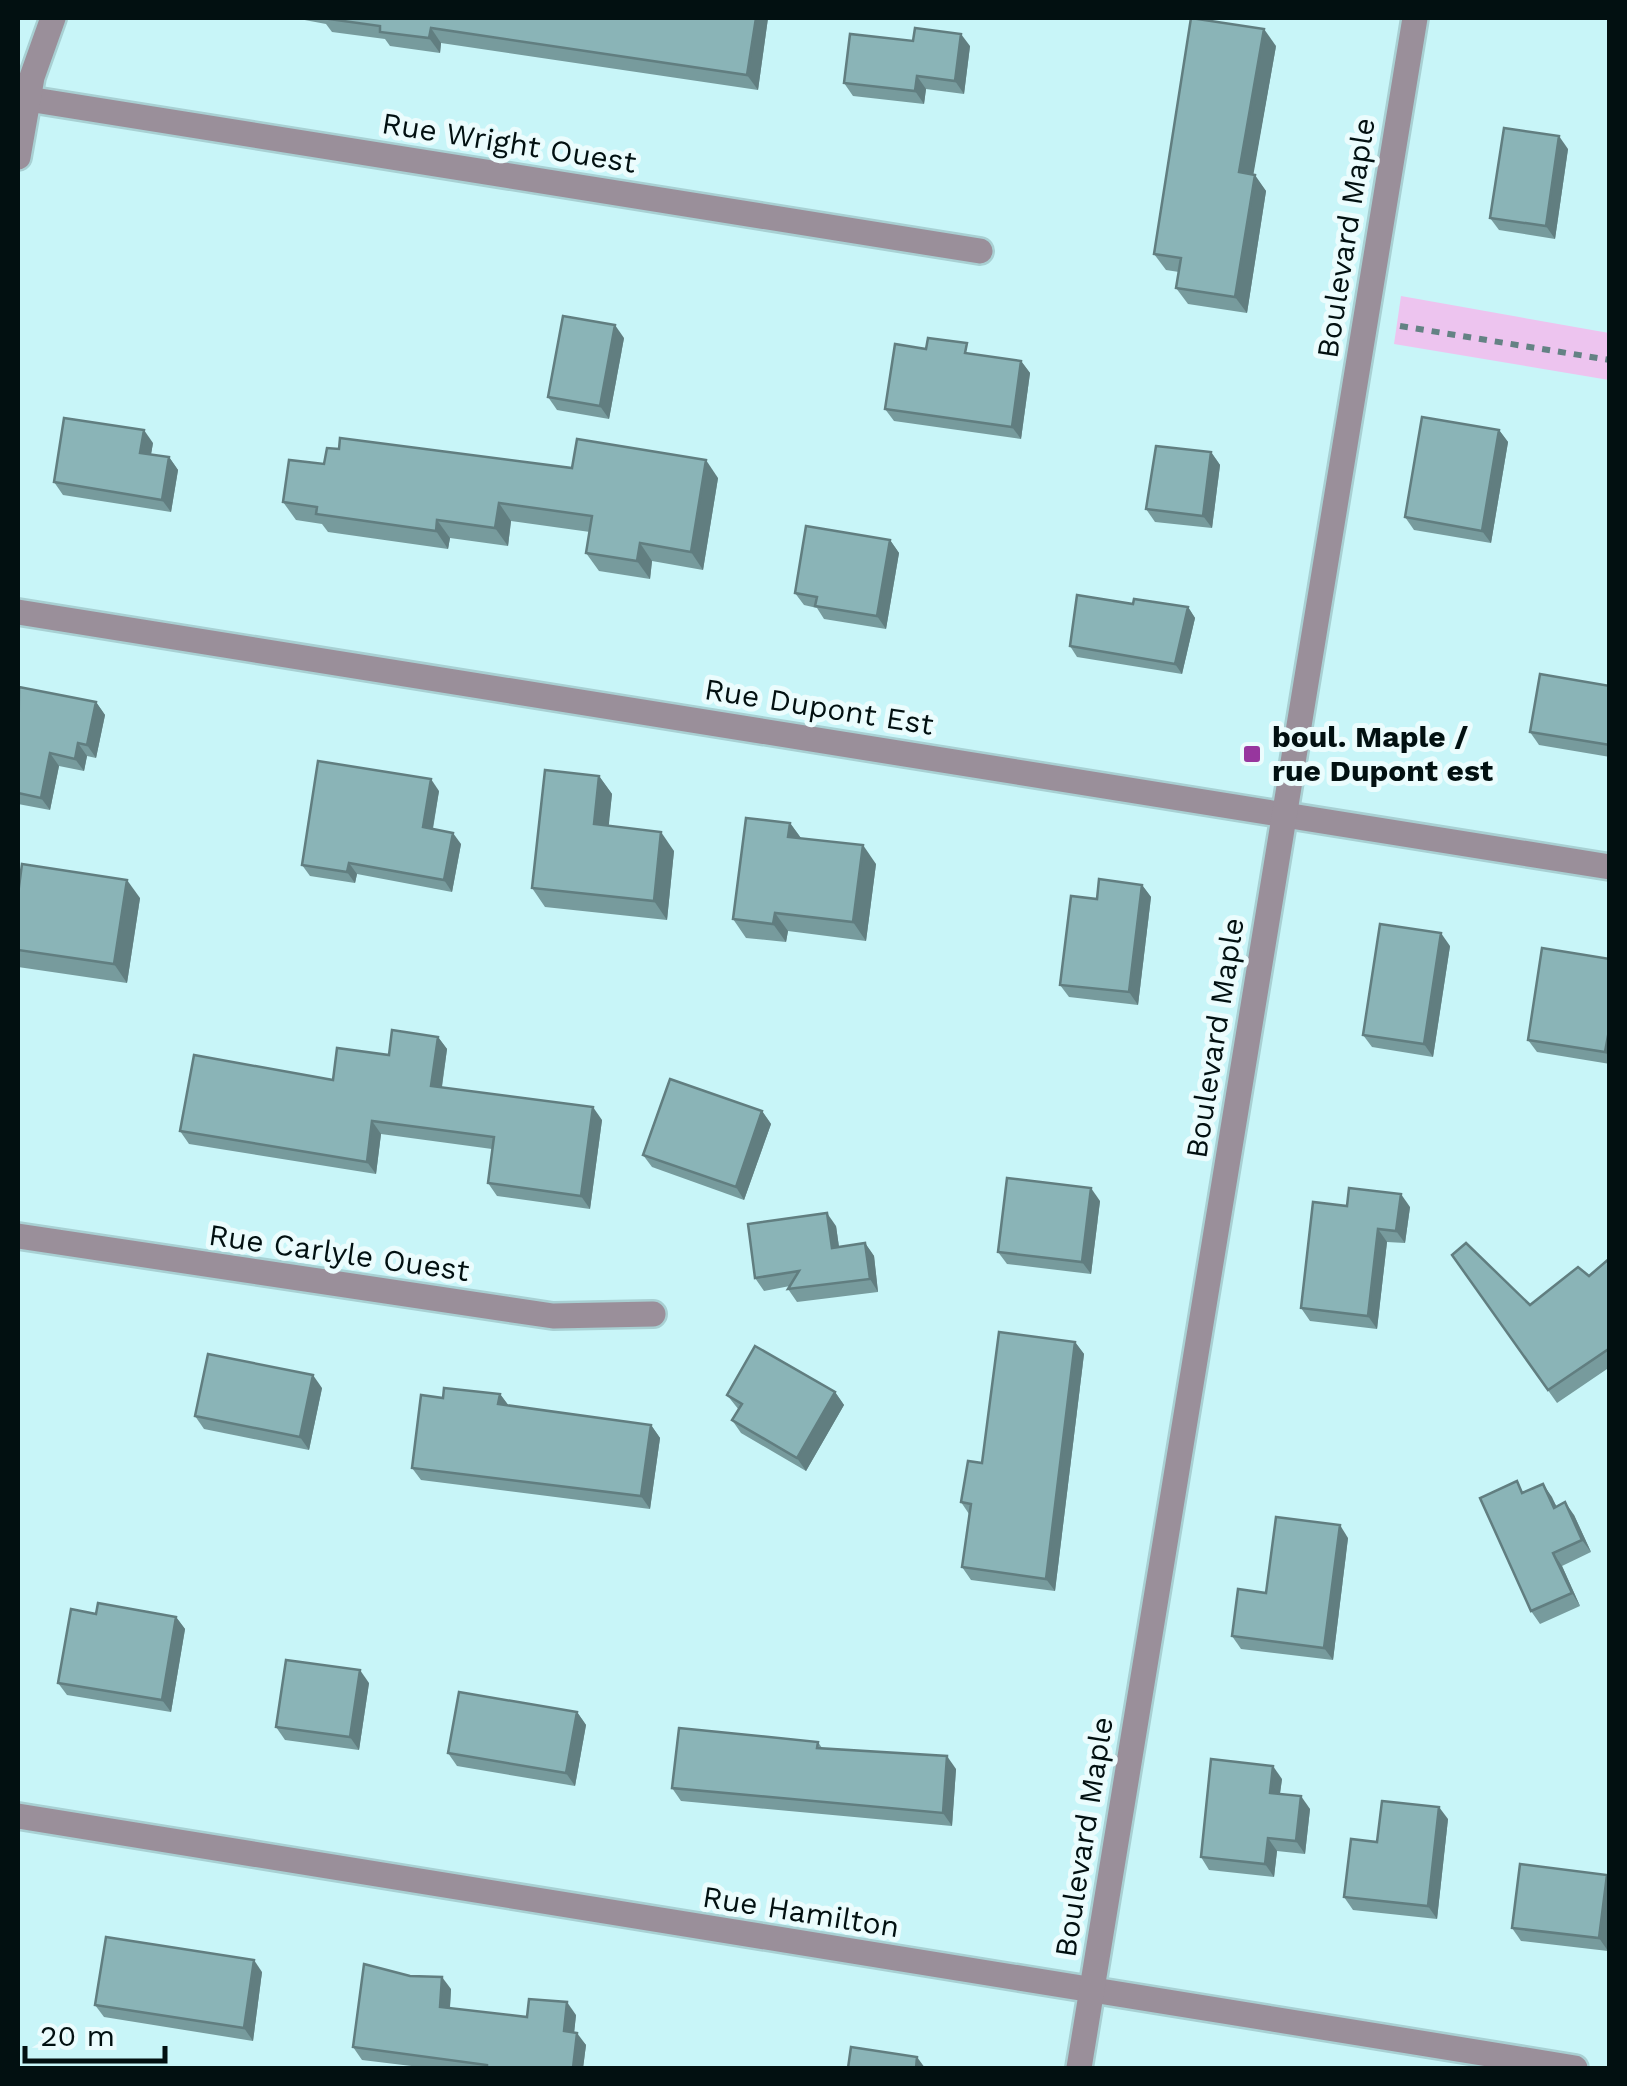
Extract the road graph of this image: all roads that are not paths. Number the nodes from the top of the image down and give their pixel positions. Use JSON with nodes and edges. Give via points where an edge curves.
{"nodes":[{"id":1,"x":53,"y":18,"type":"edge"},
{"id":2,"x":1415,"y":18,"type":"edge"},
{"id":3,"x":28,"y":99,"type":"junction"},
{"id":4,"x":18,"y":157,"type":"edge"},
{"id":5,"x":980,"y":251,"type":"dead end"},
{"id":6,"x":18,"y":612,"type":"edge"},
{"id":7,"x":1284,"y":815,"type":"junction"},
{"id":8,"x":1610,"y":868,"type":"edge"},
{"id":9,"x":18,"y":1236,"type":"edge"},
{"id":10,"x":653,"y":1314,"type":"dead end"},
{"id":11,"x":18,"y":1816,"type":"edge"},
{"id":12,"x":1091,"y":1990,"type":"junction"},
{"id":13,"x":1079,"y":2068,"type":"edge"},
{"id":14,"x":1575,"y":2068,"type":"edge"}],
"edges":[{"from":1,"to":3,"type":"street"},
{"from":2,"to":7,"type":"street","name":"Boulevard Maple"},
{"from":3,"to":4,"type":"street"},
{"from":3,"to":5,"type":"street","name":"Rue Wright Ouest"},
{"from":6,"to":7,"type":"street","name":"Rue Dupont Est"},
{"from":7,"to":8,"type":"street","name":"Rue Dupont Est"},
{"from":7,"to":12,"type":"street","name":"Boulevard Maple"},
{"from":9,"to":10,"type":"street","name":"Rue Carlyle Ouest","via":[[554,1316]]},
{"from":11,"to":12,"type":"street","name":"Rue Hamilton"},
{"from":12,"to":13,"type":"street","name":"Boulevard Maple"},
{"from":12,"to":14,"type":"street","name":"Rue Hamilton"}]}
